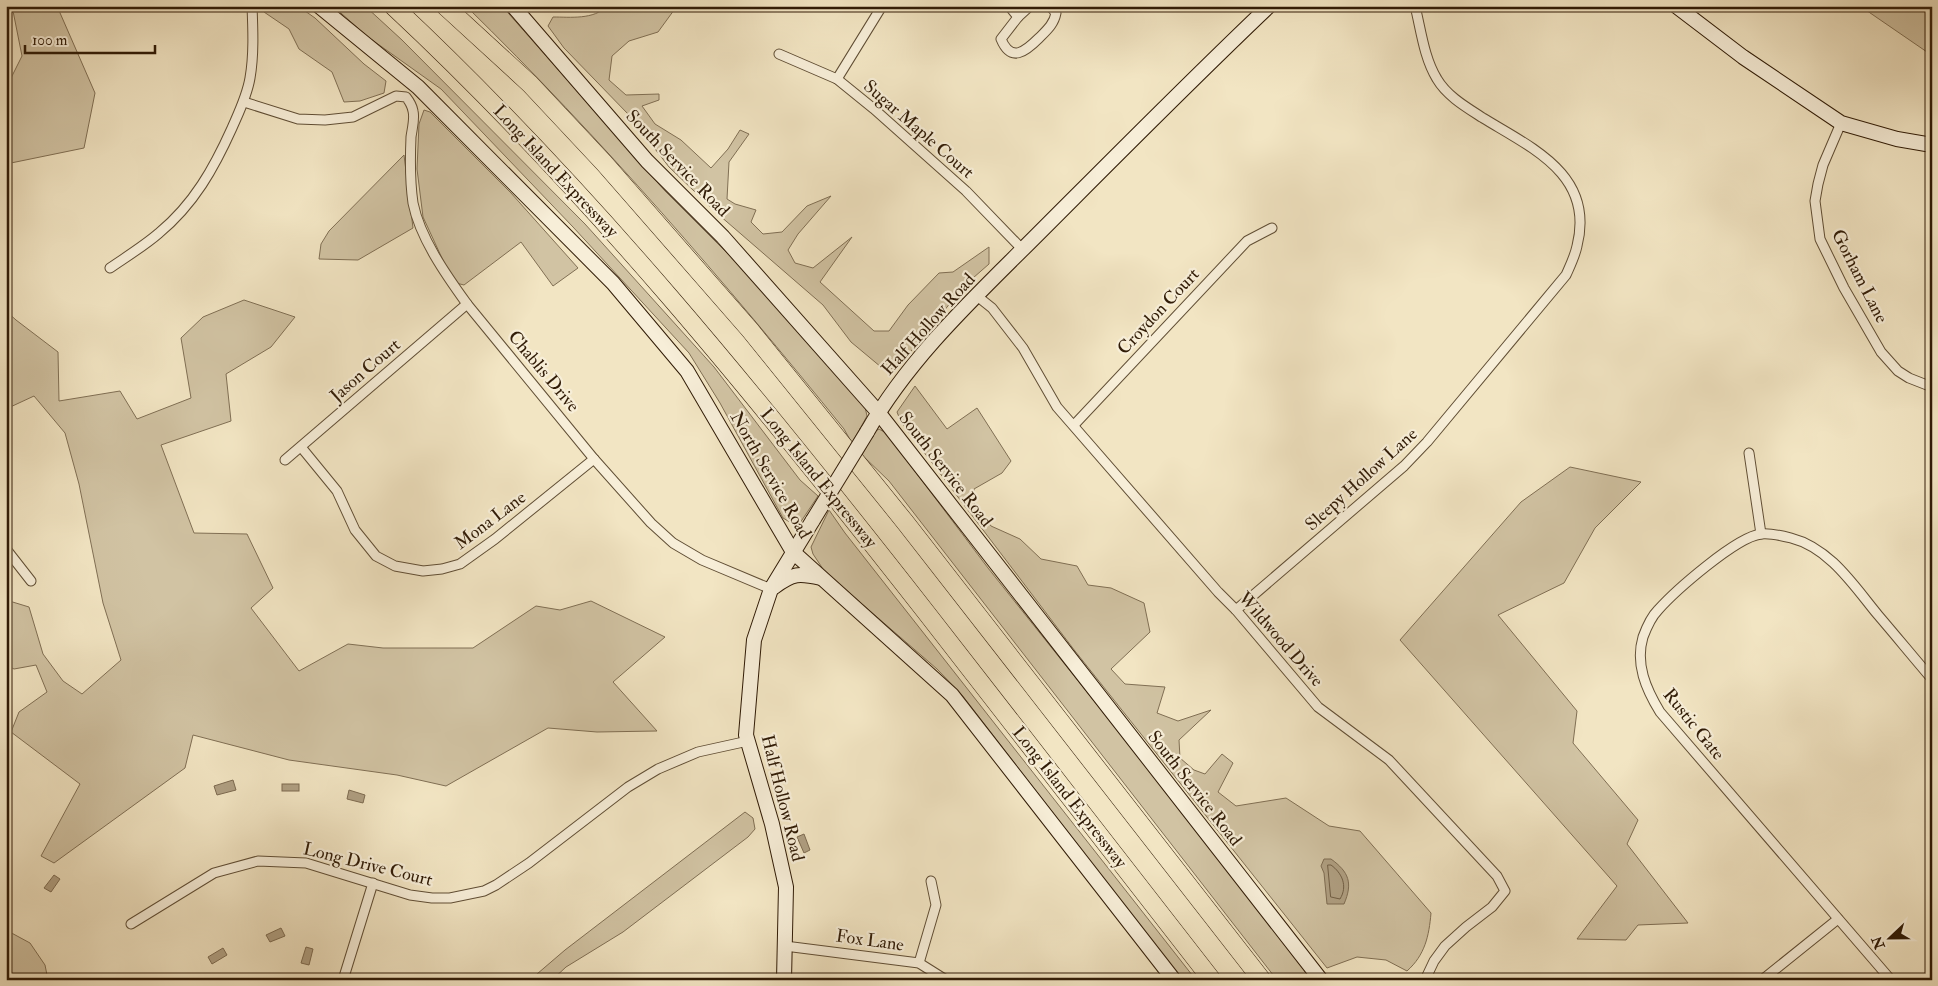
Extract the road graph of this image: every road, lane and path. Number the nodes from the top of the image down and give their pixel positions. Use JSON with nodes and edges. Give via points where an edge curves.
{"nodes":[{"id":1,"x":252,"y":6,"type":"edge"},
{"id":2,"x":318,"y":6,"type":"edge"},
{"id":3,"x":393,"y":6,"type":"edge"},
{"id":4,"x":446,"y":6,"type":"edge"},
{"id":5,"x":513,"y":6,"type":"edge"},
{"id":6,"x":882,"y":6,"type":"edge"},
{"id":7,"x":1009,"y":6,"type":"edge"},
{"id":8,"x":1030,"y":6,"type":"edge"},
{"id":9,"x":1050,"y":6,"type":"edge"},
{"id":10,"x":1269,"y":6,"type":"edge"},
{"id":11,"x":1416,"y":6,"type":"edge"},
{"id":12,"x":1676,"y":6,"type":"edge"},
{"id":13,"x":1018,"y":16,"type":"junction"},
{"id":14,"x":779,"y":54,"type":"dead end"},
{"id":15,"x":837,"y":79,"type":"junction"},
{"id":16,"x":244,"y":102,"type":"junction"},
{"id":17,"x":1841,"y":123,"type":"junction"},
{"id":18,"x":1932,"y":145,"type":"edge"},
{"id":19,"x":1272,"y":228,"type":"dead end"},
{"id":20,"x":1022,"y":250,"type":"junction"},
{"id":21,"x":110,"y":268,"type":"dead end"},
{"id":22,"x":977,"y":296,"type":"junction"},
{"id":23,"x":466,"y":304,"type":"junction"},
{"id":24,"x":1932,"y":387,"type":"edge"},
{"id":25,"x":878,"y":412,"type":"junction"},
{"id":26,"x":1074,"y":425,"type":"junction"},
{"id":27,"x":301,"y":447,"type":"junction"},
{"id":28,"x":1749,"y":453,"type":"dead end"},
{"id":29,"x":594,"y":458,"type":"junction"},
{"id":30,"x":285,"y":460,"type":"dead end"},
{"id":31,"x":1761,"y":534,"type":"junction"},
{"id":32,"x":6,"y":549,"type":"edge"},
{"id":33,"x":792,"y":552,"type":"junction"},
{"id":34,"x":821,"y":578,"type":"junction"},
{"id":35,"x":31,"y":581,"type":"dead end"},
{"id":36,"x":772,"y":589,"type":"junction"},
{"id":37,"x":1236,"y":610,"type":"junction"},
{"id":38,"x":1932,"y":679,"type":"edge"},
{"id":39,"x":748,"y":741,"type":"junction"},
{"id":40,"x":931,"y":881,"type":"dead end"},
{"id":41,"x":373,"y":883,"type":"junction"},
{"id":42,"x":1838,"y":919,"type":"junction"},
{"id":43,"x":131,"y":924,"type":"dead end"},
{"id":44,"x":785,"y":946,"type":"junction"},
{"id":45,"x":919,"y":963,"type":"junction"},
{"id":46,"x":1932,"y":975,"type":"edge"},
{"id":47,"x":343,"y":980,"type":"edge"},
{"id":48,"x":784,"y":980,"type":"edge"},
{"id":49,"x":946,"y":980,"type":"edge"},
{"id":50,"x":1174,"y":980,"type":"edge"},
{"id":51,"x":1212,"y":980,"type":"edge"},
{"id":52,"x":1262,"y":980,"type":"edge"},
{"id":53,"x":1321,"y":980,"type":"edge"},
{"id":54,"x":1425,"y":980,"type":"edge"},
{"id":55,"x":1762,"y":980,"type":"edge"},
{"id":56,"x":1891,"y":980,"type":"edge"},
{"id":57,"x":1926,"y":980,"type":"edge"}],
"edges":[{"from":1,"to":16,"type":"street","via":[[253,55]]},
{"from":2,"to":33,"type":"main road","name":"North Service Road","via":[[418,87],[613,284],[687,371]]},
{"from":3,"to":51,"type":"highway","name":"Long Island Expressway","via":[[502,111],[720,356],[844,509]]},
{"from":4,"to":52,"type":"highway","via":[[530,84],[750,330],[899,515]]},
{"from":5,"to":25,"type":"main road","name":"South Service Road","via":[[646,161],[723,237]]},
{"from":6,"to":15,"type":"street"},
{"from":7,"to":13,"type":"street"},
{"from":8,"to":13,"type":"street"},
{"from":9,"to":13,"type":"street","via":[[1056,13],[1054,22],[1019,54],[1005,47],[1001,38]]},
{"from":10,"to":20,"type":"main road","name":"Half Hollow Road"},
{"from":11,"to":37,"type":"street","name":"Sleepy Hollow Lane","via":[[1427,55],[1437,79],[1452,97],[1553,163],[1573,192],[1578,207],[1577,246],[1566,275],[1427,442],[1404,466]]},
{"from":12,"to":17,"type":"main road","via":[[1743,57]]},
{"from":14,"to":15,"type":"street","name":"Sugar Maple Court"},
{"from":15,"to":20,"type":"street","name":"Sugar Maple Court","via":[[947,174]]},
{"from":16,"to":21,"type":"street","via":[[201,189],[159,234]]},
{"from":16,"to":23,"type":"street","name":"Chablis Drive","via":[[298,119],[325,120],[352,118],[396,96],[406,97],[414,113],[411,183],[420,225],[434,255]]},
{"from":17,"to":18,"type":"main road"},
{"from":17,"to":24,"type":"street","name":"Gorham Lane","via":[[1818,184],[1815,202],[1820,238],[1881,352],[1898,371]]},
{"from":19,"to":26,"type":"street","name":"Croydon Court","via":[[1247,241]]},
{"from":20,"to":22,"type":"main road","name":"Half Hollow Road"},
{"from":22,"to":25,"type":"main road","name":"Half Hollow Road","via":[[945,327]]},
{"from":22,"to":26,"type":"street","name":"Wildwood Drive","via":[[992,308],[1023,348],[1057,407]]},
{"from":23,"to":27,"type":"street","name":"Jason Court"},
{"from":23,"to":29,"type":"street","name":"Chablis Drive"},
{"from":25,"to":33,"type":"main road","name":"Half Hollow Road","bridge":true},
{"from":25,"to":53,"type":"main road","name":"South Service Road"},
{"from":26,"to":37,"type":"street","name":"Wildwood Drive"},
{"from":27,"to":29,"type":"street","name":"Mona Lane","via":[[337,491],[355,530],[376,556],[395,566],[423,571],[460,564]]},
{"from":27,"to":30,"type":"street","name":"Jason Court"},
{"from":28,"to":31,"type":"street"},
{"from":29,"to":36,"type":"street","name":"Chablis Drive","via":[[673,544],[702,560]]},
{"from":31,"to":38,"type":"street","via":[[1792,538],[1814,547],[1835,564]]},
{"from":31,"to":42,"type":"street","name":"Rustic Gate","via":[[1734,546],[1707,565],[1657,611],[1644,635],[1642,670],[1647,691],[1660,712]]},
{"from":32,"to":35,"type":"street"},
{"from":33,"to":34,"type":"main road","name":"North Service Road"},
{"from":33,"to":36,"type":"main road","name":"Half Hollow Road"},
{"from":34,"to":36,"type":"main road","via":[[795,575]]},
{"from":34,"to":50,"type":"main road","name":"North Service Road","via":[[952,695]]},
{"from":36,"to":39,"type":"main road","name":"Half Hollow Road","via":[[754,640]]},
{"from":37,"to":54,"type":"street","name":"Wildwood Drive","via":[[1318,707],[1389,760],[1497,876],[1505,891],[1492,908],[1466,926],[1446,946]]},
{"from":39,"to":41,"type":"street","name":"Long Drive Court","via":[[698,752],[658,769],[628,787],[529,863],[484,891],[432,898],[410,895]]},
{"from":39,"to":44,"type":"main road","name":"Half Hollow Road","via":[[786,887]]},
{"from":40,"to":45,"type":"street","via":[[936,906]]},
{"from":41,"to":43,"type":"street","name":"Long Drive Court","via":[[306,864],[258,861],[214,873]]},
{"from":41,"to":47,"type":"street"},
{"from":42,"to":55,"type":"street"},
{"from":42,"to":56,"type":"street","name":"Rustic Gate"},
{"from":44,"to":45,"type":"street","name":"Fox Lane"},
{"from":44,"to":48,"type":"main road","name":"Half Hollow Road"},
{"from":45,"to":49,"type":"street","name":"Fox Lane"},
{"from":46,"to":57,"type":"street"}]}
